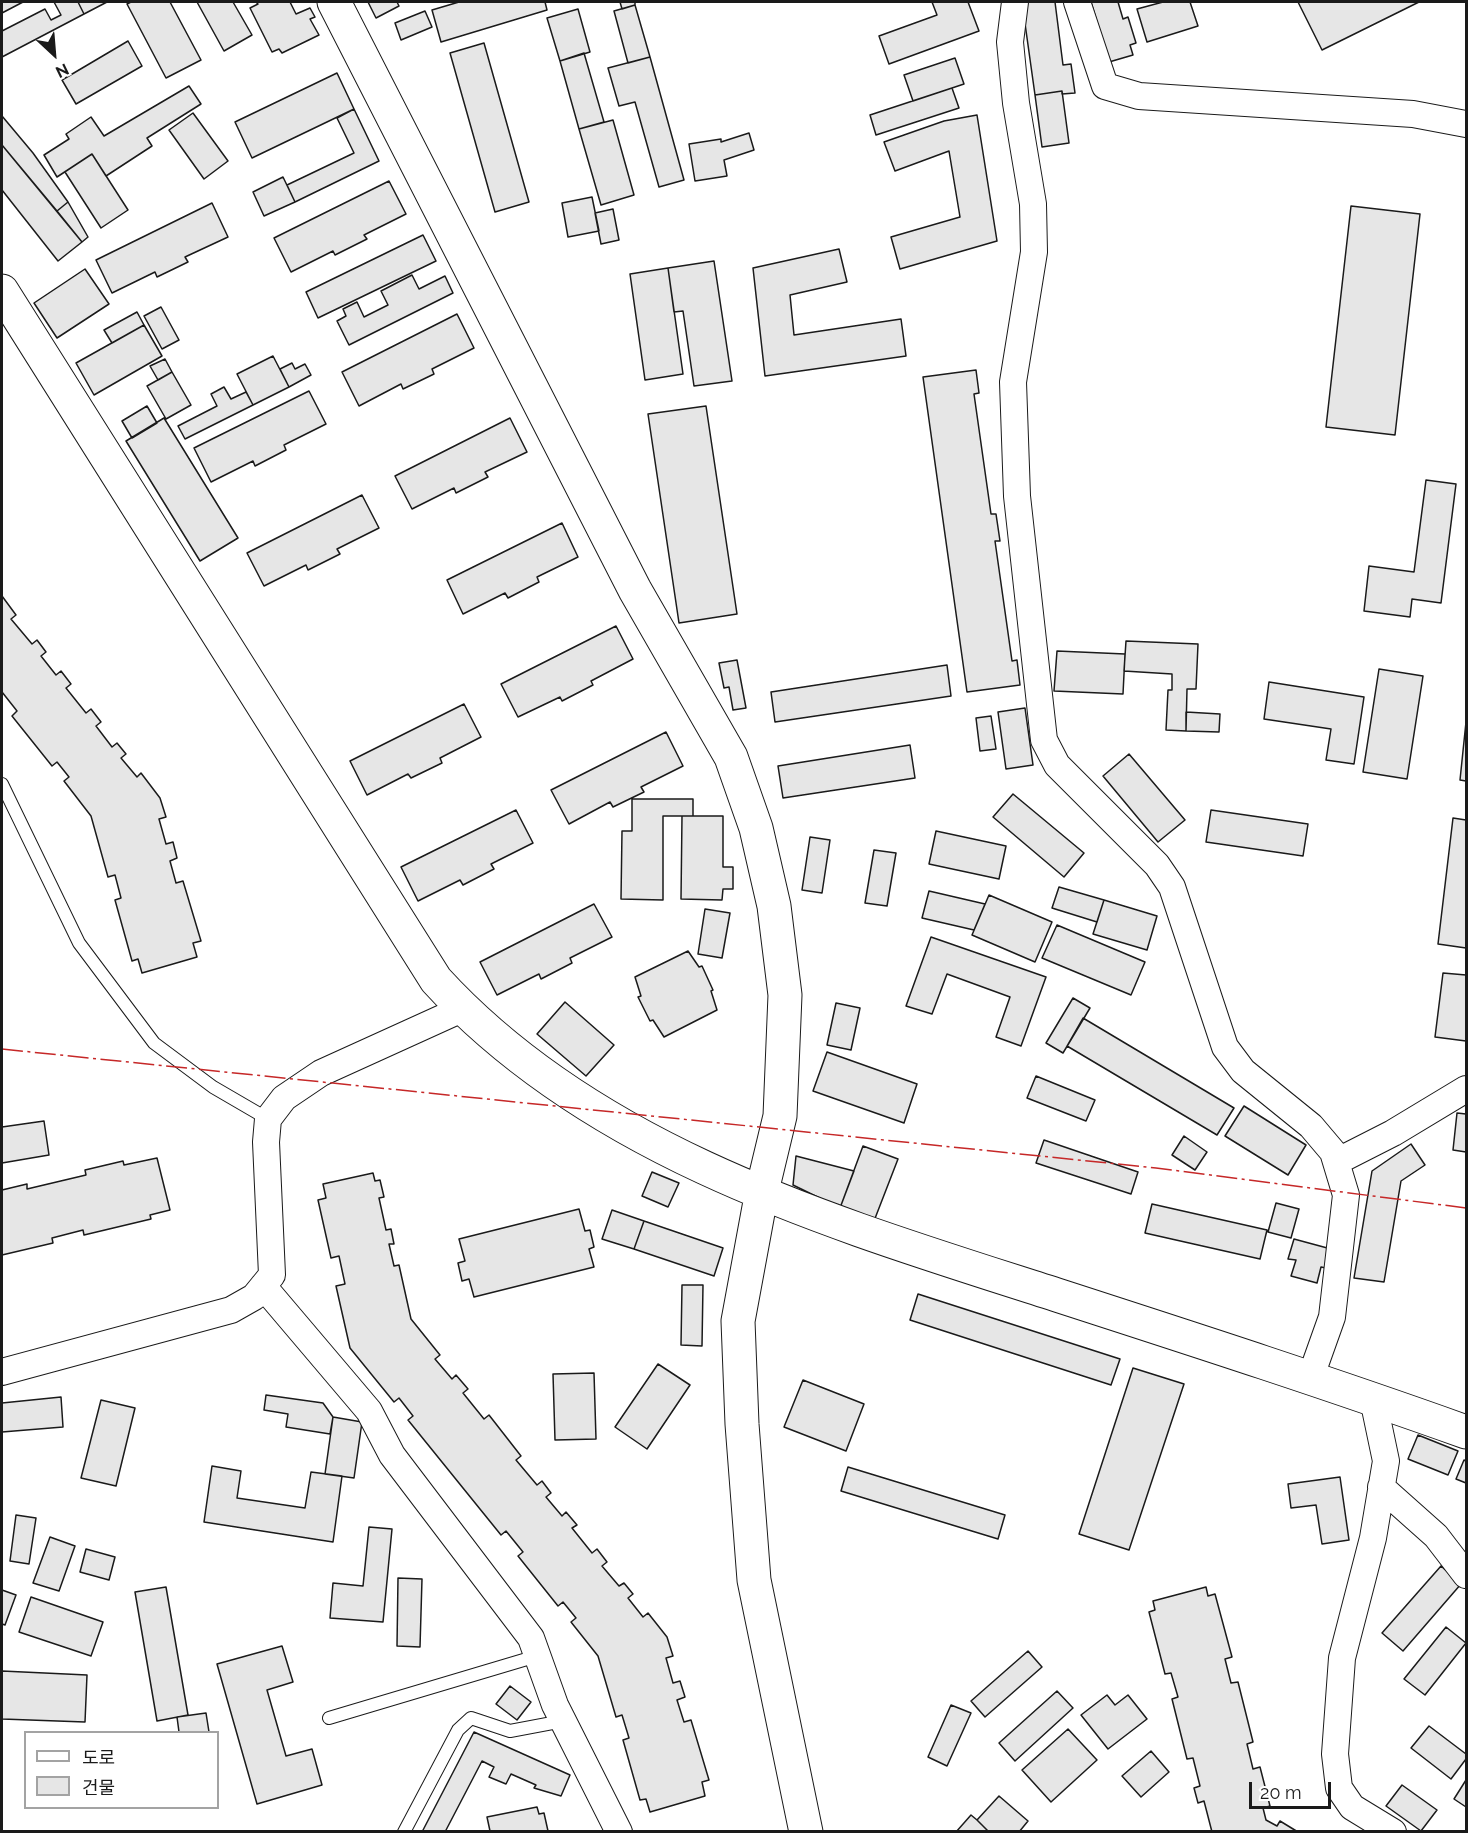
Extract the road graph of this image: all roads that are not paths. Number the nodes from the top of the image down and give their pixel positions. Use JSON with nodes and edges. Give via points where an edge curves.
{"nodes":[{"id":1,"x":334,"y":2,"type":"edge"},
{"id":2,"x":1015,"y":2,"type":"edge"},
{"id":3,"x":1077,"y":2,"type":"edge"},
{"id":4,"x":1467,"y":124,"type":"edge"},
{"id":5,"x":2,"y":291,"type":"edge"},
{"id":6,"x":2,"y":784,"type":"edge"},
{"id":7,"x":462,"y":1009,"type":"junction"},
{"id":8,"x":1467,"y":1089,"type":"edge"},
{"id":9,"x":268,"y":1119,"type":"junction"},
{"id":10,"x":1336,"y":1162,"type":"junction"},
{"id":11,"x":762,"y":1191,"type":"junction"},
{"id":12,"x":263,"y":1286,"type":"junction"},
{"id":13,"x":2,"y":1372,"type":"edge"},
{"id":14,"x":1311,"y":1376,"type":"junction"},
{"id":15,"x":1373,"y":1399,"type":"junction"},
{"id":16,"x":1467,"y":1432,"type":"edge"},
{"id":17,"x":1382,"y":1487,"type":"junction"},
{"id":18,"x":1467,"y":1575,"type":"edge"},
{"id":19,"x":537,"y":1656,"type":"junction"},
{"id":20,"x":329,"y":1718,"type":"dead end"},
{"id":21,"x":563,"y":1721,"type":"junction"},
{"id":22,"x":404,"y":1832,"type":"edge"},
{"id":23,"x":619,"y":1832,"type":"edge"},
{"id":24,"x":806,"y":1832,"type":"edge"},
{"id":25,"x":1393,"y":1832,"type":"edge"}],
"edges":[{"from":1,"to":11,"type":"street","via":[[635,590],[731,757],[756,828],[774,906],[785,995],[780,1116]]},
{"from":2,"to":10,"type":"street","via":[[1010,42],[1033,204],[1034,252],[1013,382],[1017,496],[1044,740],[1057,765],[1157,865],[1172,887],[1225,1047],[1244,1071],[1311,1126],[1333,1152]]},
{"from":3,"to":4,"type":"street","via":[[1105,86],[1139,96],[1413,114]]},
{"from":5,"to":7,"type":"street","via":[[435,980]]},
{"from":6,"to":9,"type":"lane","via":[[79,943],[154,1043],[213,1087]]},
{"from":7,"to":9,"type":"street","via":[[321,1073],[284,1098]]},
{"from":7,"to":11,"type":"street","via":[[561,1090],[621,1126]]},
{"from":8,"to":10,"type":"street"},
{"from":9,"to":12,"type":"street","via":[[272,1275]]},
{"from":10,"to":14,"type":"street","via":[[1346,1195],[1332,1317]]},
{"from":11,"to":14,"type":"street","via":[[847,1227]]},
{"from":11,"to":24,"type":"street","via":[[738,1321],[742,1424],[754,1580]]},
{"from":12,"to":13,"type":"street","via":[[254,1297],[231,1310]]},
{"from":12,"to":19,"type":"street","via":[[369,1411],[392,1455],[531,1638]]},
{"from":14,"to":15,"type":"street"},
{"from":15,"to":16,"type":"street"},
{"from":15,"to":17,"type":"street","via":[[1386,1461]]},
{"from":17,"to":18,"type":"street","via":[[1436,1536]]},
{"from":17,"to":25,"type":"street","via":[[1374,1538],[1342,1658],[1335,1754],[1339,1788],[1352,1807]]},
{"from":19,"to":20,"type":"lane"},
{"from":19,"to":21,"type":"street"},
{"from":21,"to":22,"type":"lane","via":[[510,1731],[471,1718],[458,1730]]},
{"from":21,"to":23,"type":"street"}]}
